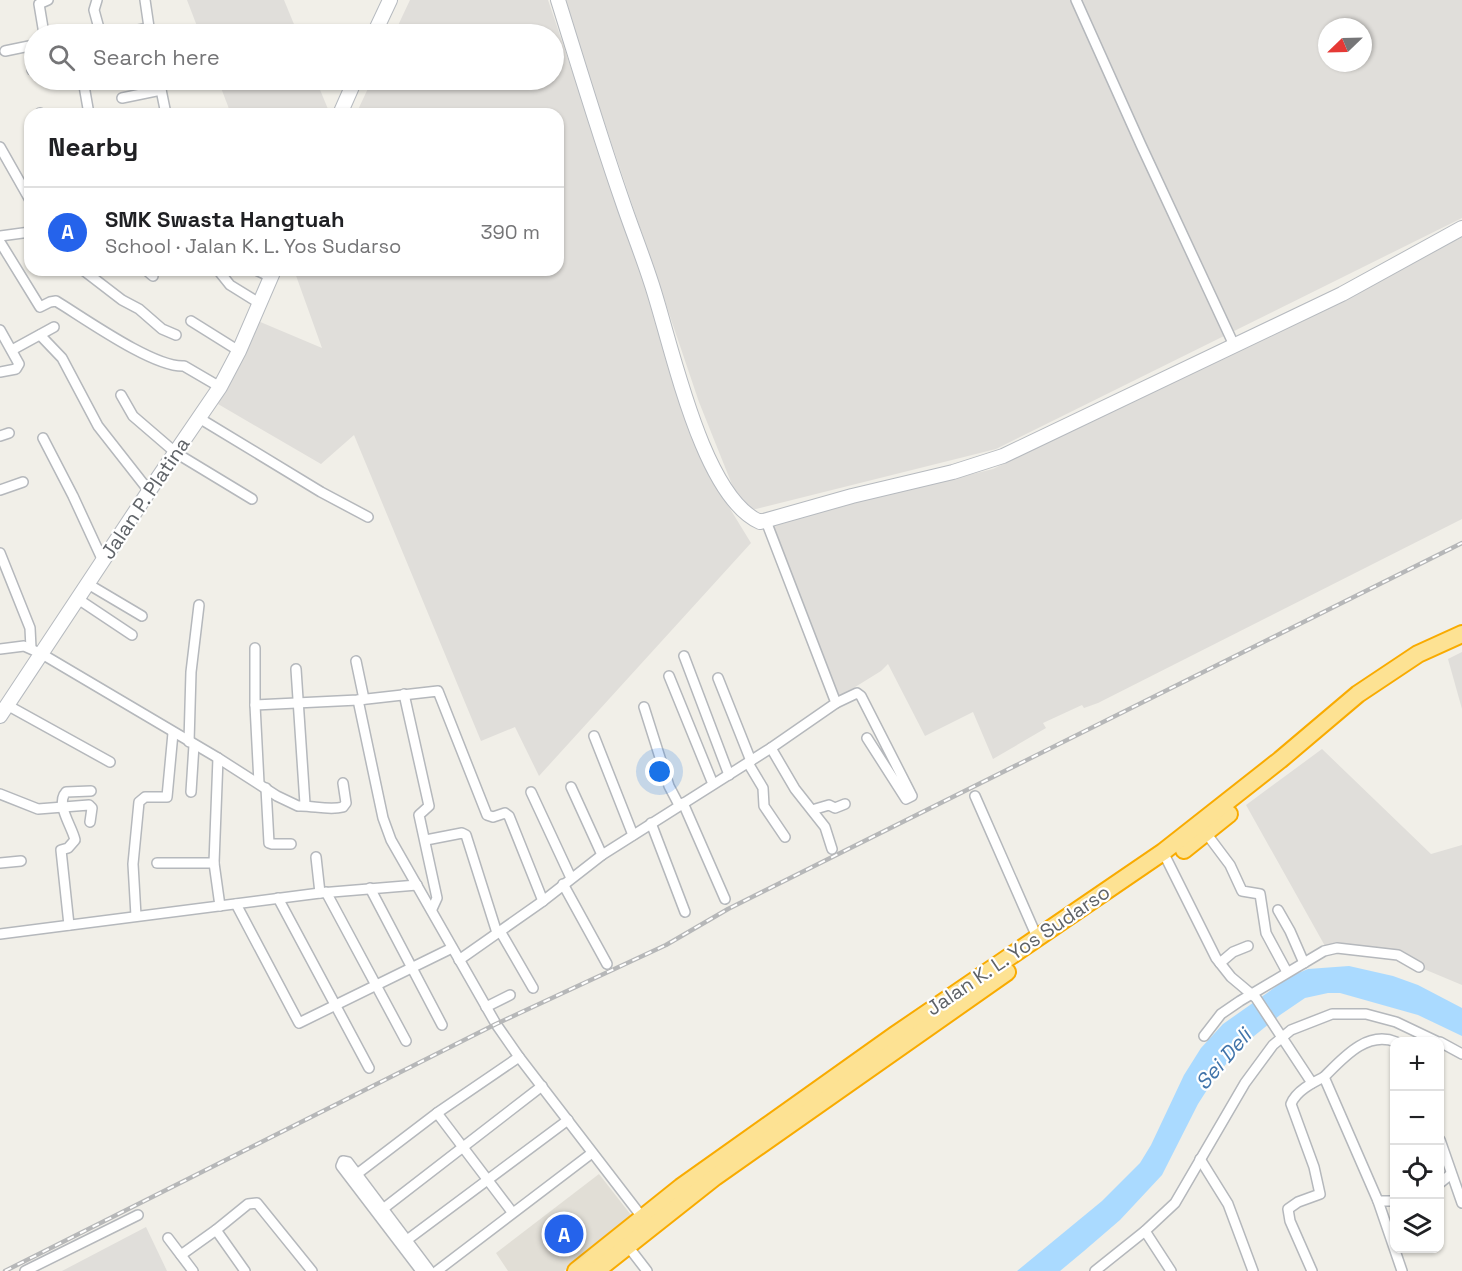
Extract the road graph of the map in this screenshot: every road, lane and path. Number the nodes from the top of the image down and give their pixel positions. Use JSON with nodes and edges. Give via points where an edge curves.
{"nodes":[{"id":1,"x":48,"y":0,"type":"edge"},
{"id":2,"x":97,"y":0,"type":"edge"},
{"id":3,"x":145,"y":0,"type":"edge"},
{"id":4,"x":390,"y":0,"type":"edge"},
{"id":5,"x":558,"y":0,"type":"edge"},
{"id":6,"x":1076,"y":0,"type":"edge"},
{"id":7,"x":42,"y":24,"type":"edge"},
{"id":8,"x":98,"y":24,"type":"edge"},
{"id":9,"x":148,"y":24,"type":"edge"},
{"id":10,"x":379,"y":24,"type":"edge"},
{"id":11,"x":24,"y":47,"type":"edge"},
{"id":12,"x":4,"y":51,"type":"dead end"},
{"id":13,"x":85,"y":90,"type":"edge"},
{"id":14,"x":161,"y":90,"type":"joint"},
{"id":15,"x":351,"y":90,"type":"edge"},
{"id":16,"x":122,"y":98,"type":"dead end"},
{"id":17,"x":88,"y":108,"type":"edge"},
{"id":18,"x":165,"y":108,"type":"edge"},
{"id":19,"x":343,"y":108,"type":"edge"},
{"id":20,"x":0,"y":147,"type":"edge"},
{"id":21,"x":24,"y":189,"type":"edge"},
{"id":22,"x":1462,"y":228,"type":"edge"},
{"id":23,"x":24,"y":233,"type":"edge"},
{"id":24,"x":0,"y":236,"type":"edge"},
{"id":25,"x":0,"y":242,"type":"edge"},
{"id":26,"x":91,"y":276,"type":"edge"},
{"id":27,"x":223,"y":276,"type":"edge"},
{"id":28,"x":272,"y":276,"type":"edge"},
{"id":29,"x":259,"y":303,"type":"junction"},
{"id":30,"x":191,"y":321,"type":"dead end"},
{"id":31,"x":54,"y":327,"type":"dead end"},
{"id":32,"x":0,"y":330,"type":"edge"},
{"id":33,"x":40,"y":335,"type":"junction"},
{"id":34,"x":176,"y":335,"type":"dead end"},
{"id":35,"x":1234,"y":345,"type":"junction"},
{"id":36,"x":12,"y":350,"type":"junction"},
{"id":37,"x":238,"y":351,"type":"junction"},
{"id":38,"x":0,"y":372,"type":"edge"},
{"id":39,"x":220,"y":387,"type":"junction"},
{"id":40,"x":121,"y":395,"type":"dead end"},
{"id":41,"x":199,"y":418,"type":"junction"},
{"id":42,"x":43,"y":438,"type":"dead end"},
{"id":43,"x":176,"y":453,"type":"junction"},
{"id":44,"x":23,"y":482,"type":"dead end"},
{"id":45,"x":0,"y":490,"type":"edge"},
{"id":46,"x":149,"y":491,"type":"junction"},
{"id":47,"x":252,"y":499,"type":"dead end"},
{"id":48,"x":368,"y":517,"type":"dead end"},
{"id":49,"x":766,"y":521,"type":"junction"},
{"id":50,"x":0,"y":553,"type":"edge"},
{"id":51,"x":103,"y":561,"type":"junction"},
{"id":52,"x":88,"y":584,"type":"junction"},
{"id":53,"x":78,"y":599,"type":"junction"},
{"id":54,"x":199,"y":605,"type":"dead end"},
{"id":55,"x":142,"y":616,"type":"dead end"},
{"id":56,"x":1462,"y":634,"type":"edge"},
{"id":57,"x":132,"y":635,"type":"dead end"},
{"id":58,"x":1462,"y":645,"type":"edge"},
{"id":59,"x":0,"y":648,"type":"edge"},
{"id":60,"x":255,"y":648,"type":"dead end"},
{"id":61,"x":36,"y":651,"type":"junction"},
{"id":62,"x":684,"y":656,"type":"dead end"},
{"id":63,"x":356,"y":661,"type":"dead end"},
{"id":64,"x":296,"y":669,"type":"dead end"},
{"id":65,"x":669,"y":676,"type":"dead end"},
{"id":66,"x":718,"y":678,"type":"dead end"},
{"id":67,"x":404,"y":694,"type":"junction"},
{"id":68,"x":361,"y":699,"type":"junction"},
{"id":69,"x":836,"y":703,"type":"junction"},
{"id":70,"x":299,"y":704,"type":"junction"},
{"id":71,"x":255,"y":705,"type":"junction"},
{"id":72,"x":644,"y":707,"type":"dead end"},
{"id":73,"x":4,"y":711,"type":"edge"},
{"id":74,"x":173,"y":733,"type":"junction"},
{"id":75,"x":594,"y":736,"type":"dead end"},
{"id":76,"x":867,"y":738,"type":"dead end"},
{"id":77,"x":192,"y":744,"type":"junction"},
{"id":78,"x":771,"y":748,"type":"junction"},
{"id":79,"x":218,"y":758,"type":"junction"},
{"id":80,"x":110,"y":762,"type":"dead end"},
{"id":81,"x":750,"y":762,"type":"junction"},
{"id":82,"x":729,"y":775,"type":"junction"},
{"id":83,"x":343,"y":783,"type":"dead end"},
{"id":84,"x":713,"y":784,"type":"junction"},
{"id":85,"x":262,"y":786,"type":"junction"},
{"id":86,"x":571,"y":787,"type":"dead end"},
{"id":87,"x":91,"y":791,"type":"dead end"},
{"id":88,"x":191,"y":792,"type":"dead end"},
{"id":89,"x":531,"y":792,"type":"dead end"},
{"id":90,"x":0,"y":794,"type":"edge"},
{"id":91,"x":975,"y":796,"type":"dead end"},
{"id":92,"x":305,"y":804,"type":"junction"},
{"id":93,"x":681,"y":804,"type":"junction"},
{"id":94,"x":845,"y":804,"type":"dead end"},
{"id":95,"x":63,"y":808,"type":"junction"},
{"id":96,"x":812,"y":810,"type":"junction"},
{"id":97,"x":90,"y":822,"type":"dead end"},
{"id":98,"x":651,"y":823,"type":"junction"},
{"id":99,"x":1206,"y":832,"type":"junction"},
{"id":100,"x":633,"y":835,"type":"junction"},
{"id":101,"x":785,"y":837,"type":"dead end"},
{"id":102,"x":426,"y":840,"type":"junction"},
{"id":103,"x":291,"y":844,"type":"dead end"},
{"id":104,"x":832,"y":849,"type":"dead end"},
{"id":105,"x":602,"y":855,"type":"junction"},
{"id":106,"x":1166,"y":856,"type":"junction"},
{"id":107,"x":316,"y":857,"type":"dead end"},
{"id":108,"x":21,"y":861,"type":"dead end"},
{"id":109,"x":0,"y":863,"type":"edge"},
{"id":110,"x":157,"y":863,"type":"dead end"},
{"id":111,"x":214,"y":863,"type":"junction"},
{"id":112,"x":567,"y":881,"type":"junction"},
{"id":113,"x":417,"y":885,"type":"junction"},
{"id":114,"x":370,"y":888,"type":"junction"},
{"id":115,"x":323,"y":892,"type":"junction"},
{"id":116,"x":278,"y":898,"type":"junction"},
{"id":117,"x":724,"y":898,"type":"dead end"},
{"id":118,"x":543,"y":901,"type":"junction"},
{"id":119,"x":236,"y":904,"type":"junction"},
{"id":120,"x":220,"y":906,"type":"junction"},
{"id":121,"x":432,"y":909,"type":"junction"},
{"id":122,"x":1278,"y":910,"type":"dead end"},
{"id":123,"x":685,"y":912,"type":"dead end"},
{"id":124,"x":136,"y":916,"type":"junction"},
{"id":125,"x":69,"y":925,"type":"junction"},
{"id":126,"x":498,"y":932,"type":"junction"},
{"id":127,"x":0,"y":934,"type":"edge"},
{"id":128,"x":1037,"y":938,"type":"junction"},
{"id":129,"x":1248,"y":946,"type":"dead end"},
{"id":130,"x":452,"y":948,"type":"junction"},
{"id":131,"x":459,"y":960,"type":"junction"},
{"id":132,"x":1220,"y":963,"type":"junction"},
{"id":133,"x":1304,"y":963,"type":"junction"},
{"id":134,"x":607,"y":964,"type":"dead end"},
{"id":135,"x":1419,"y":967,"type":"dead end"},
{"id":136,"x":411,"y":969,"type":"junction"},
{"id":137,"x":1287,"y":972,"type":"junction"},
{"id":138,"x":375,"y":986,"type":"junction"},
{"id":139,"x":533,"y":988,"type":"dead end"},
{"id":140,"x":510,"y":995,"type":"dead end"},
{"id":141,"x":1254,"y":996,"type":"junction"},
{"id":142,"x":336,"y":1005,"type":"junction"},
{"id":143,"x":486,"y":1007,"type":"junction"},
{"id":144,"x":442,"y":1024,"type":"dead end"},
{"id":145,"x":1203,"y":1036,"type":"dead end"},
{"id":146,"x":1281,"y":1037,"type":"junction"},
{"id":147,"x":1428,"y":1037,"type":"edge"},
{"id":148,"x":1390,"y":1040,"type":"edge"},
{"id":149,"x":406,"y":1041,"type":"dead end"},
{"id":150,"x":1444,"y":1045,"type":"edge"},
{"id":151,"x":1462,"y":1054,"type":"edge"},
{"id":152,"x":519,"y":1057,"type":"junction"},
{"id":153,"x":369,"y":1068,"type":"dead end"},
{"id":154,"x":1324,"y":1077,"type":"junction"},
{"id":155,"x":1312,"y":1083,"type":"junction"},
{"id":156,"x":542,"y":1086,"type":"junction"},
{"id":157,"x":437,"y":1113,"type":"junction"},
{"id":158,"x":568,"y":1120,"type":"junction"},
{"id":159,"x":1442,"y":1145,"type":"edge"},
{"id":160,"x":463,"y":1147,"type":"junction"},
{"id":161,"x":592,"y":1153,"type":"junction"},
{"id":162,"x":1200,"y":1159,"type":"junction"},
{"id":163,"x":357,"y":1174,"type":"junction"},
{"id":164,"x":1451,"y":1174,"type":"junction"},
{"id":165,"x":1444,"y":1179,"type":"edge"},
{"id":166,"x":488,"y":1180,"type":"junction"},
{"id":167,"x":1378,"y":1201,"type":"junction"},
{"id":168,"x":1390,"y":1201,"type":"edge"},
{"id":169,"x":1462,"y":1203,"type":"edge"},
{"id":170,"x":380,"y":1211,"type":"junction"},
{"id":171,"x":512,"y":1212,"type":"junction"},
{"id":172,"x":138,"y":1215,"type":"dead end"},
{"id":173,"x":642,"y":1217,"type":"junction"},
{"id":174,"x":216,"y":1230,"type":"junction"},
{"id":175,"x":1145,"y":1231,"type":"junction"},
{"id":176,"x":168,"y":1238,"type":"dead end"},
{"id":177,"x":623,"y":1240,"type":"junction"},
{"id":178,"x":404,"y":1242,"type":"junction"},
{"id":179,"x":182,"y":1255,"type":"junction"},
{"id":180,"x":243,"y":1268,"type":"edge"},
{"id":181,"x":1101,"y":1269,"type":"edge"},
{"id":182,"x":25,"y":1271,"type":"edge"},
{"id":183,"x":193,"y":1271,"type":"edge"},
{"id":184,"x":231,"y":1271,"type":"edge"},
{"id":185,"x":312,"y":1271,"type":"edge"},
{"id":186,"x":421,"y":1271,"type":"edge"},
{"id":187,"x":430,"y":1271,"type":"edge"},
{"id":188,"x":437,"y":1271,"type":"edge"},
{"id":189,"x":576,"y":1271,"type":"edge"},
{"id":190,"x":596,"y":1271,"type":"edge"},
{"id":191,"x":647,"y":1271,"type":"edge"},
{"id":192,"x":1171,"y":1271,"type":"edge"},
{"id":193,"x":1253,"y":1271,"type":"edge"},
{"id":194,"x":1312,"y":1271,"type":"edge"},
{"id":195,"x":1402,"y":1271,"type":"edge"}],
"edges":[{"from":1,"to":7,"type":"street","via":[[39,4]]},
{"from":2,"to":8,"type":"street","via":[[94,10]]},
{"from":3,"to":9,"type":"street"},
{"from":4,"to":10,"type":"street"},
{"from":5,"to":49,"type":"street","via":[[698,432],[734,502],[752,518]]},
{"from":6,"to":35,"type":"street"},
{"from":11,"to":12,"type":"street"},
{"from":13,"to":17,"type":"street"},
{"from":14,"to":16,"type":"street"},
{"from":14,"to":18,"type":"street"},
{"from":15,"to":19,"type":"street"},
{"from":20,"to":21,"type":"street"},
{"from":22,"to":35,"type":"street","via":[[1342,294]]},
{"from":23,"to":24,"type":"street"},
{"from":25,"to":39,"type":"street","via":[[40,307],[56,301],[154,359],[184,366]]},
{"from":26,"to":34,"type":"street","via":[[162,329]]},
{"from":27,"to":29,"type":"street"},
{"from":28,"to":29,"type":"street","name":"Jalan P. Platina"},
{"from":29,"to":37,"type":"street","name":"Jalan P. Platina"},
{"from":30,"to":37,"type":"street"},
{"from":31,"to":33,"type":"street"},
{"from":32,"to":36,"type":"street"},
{"from":33,"to":36,"type":"street"},
{"from":33,"to":46,"type":"street","via":[[62,358],[98,426]]},
{"from":35,"to":49,"type":"street","via":[[1003,456]]},
{"from":36,"to":38,"type":"street","via":[[18,367]]},
{"from":37,"to":39,"type":"street","name":"Jalan P. Platina"},
{"from":39,"to":41,"type":"street","name":"Jalan P. Platina"},
{"from":40,"to":43,"type":"street","via":[[133,416]]},
{"from":41,"to":43,"type":"street","name":"Jalan P. Platina"},
{"from":41,"to":48,"type":"street"},
{"from":42,"to":51,"type":"street"},
{"from":43,"to":46,"type":"street","name":"Jalan P. Platina"},
{"from":43,"to":47,"type":"street"},
{"from":44,"to":45,"type":"street"},
{"from":46,"to":51,"type":"street","name":"Jalan P. Platina"},
{"from":49,"to":69,"type":"street"},
{"from":50,"to":61,"type":"street"},
{"from":51,"to":52,"type":"street","name":"Jalan P. Platina"},
{"from":52,"to":53,"type":"street","name":"Jalan P. Platina"},
{"from":52,"to":55,"type":"street"},
{"from":53,"to":57,"type":"street"},
{"from":53,"to":61,"type":"street","name":"Jalan P. Platina"},
{"from":54,"to":77,"type":"street","via":[[191,672]]},
{"from":56,"to":106,"type":"highway","name":"Jalan K. L. Yos Sudarso","via":[[1418,654],[1363,691]]},
{"from":58,"to":99,"type":"highway","name":"Jalan K. L. Yos Sudarso","via":[[1422,662],[1365,701]]},
{"from":59,"to":61,"type":"street","via":[[24,646]]},
{"from":60,"to":71,"type":"street"},
{"from":61,"to":73,"type":"street","name":"Jalan P. Platina"},
{"from":61,"to":74,"type":"street"},
{"from":62,"to":82,"type":"street"},
{"from":63,"to":68,"type":"street"},
{"from":64,"to":70,"type":"street"},
{"from":65,"to":84,"type":"street"},
{"from":66,"to":81,"type":"street"},
{"from":67,"to":68,"type":"street"},
{"from":67,"to":102,"type":"street","via":[[429,806],[419,815]]},
{"from":67,"to":118,"type":"street","via":[[438,691],[487,815],[509,816]]},
{"from":68,"to":70,"type":"street"},
{"from":68,"to":113,"type":"street","via":[[386,830]]},
{"from":69,"to":76,"type":"street","via":[[853,693],[861,696],[912,796],[906,799]]},
{"from":69,"to":78,"type":"street"},
{"from":70,"to":71,"type":"street"},
{"from":70,"to":92,"type":"street"},
{"from":71,"to":85,"type":"street"},
{"from":72,"to":93,"type":"street","via":[[669,786]]},
{"from":73,"to":80,"type":"street"},
{"from":74,"to":77,"type":"street"},
{"from":74,"to":124,"type":"street","via":[[167,797],[145,797],[139,802],[133,864]]},
{"from":75,"to":100,"type":"street"},
{"from":77,"to":79,"type":"street"},
{"from":77,"to":88,"type":"street"},
{"from":78,"to":81,"type":"street"},
{"from":78,"to":96,"type":"street"},
{"from":79,"to":85,"type":"street"},
{"from":79,"to":111,"type":"street"},
{"from":81,"to":82,"type":"street"},
{"from":81,"to":101,"type":"street","via":[[763,788],[764,806]]},
{"from":82,"to":84,"type":"street"},
{"from":83,"to":92,"type":"street","via":[[344,807]]},
{"from":84,"to":93,"type":"street"},
{"from":85,"to":92,"type":"street","via":[[298,806]]},
{"from":85,"to":103,"type":"street","via":[[269,843]]},
{"from":86,"to":105,"type":"street"},
{"from":87,"to":95,"type":"street","via":[[66,792],[62,796]]},
{"from":89,"to":112,"type":"street"},
{"from":90,"to":95,"type":"street","via":[[38,809]]},
{"from":91,"to":128,"type":"street"},
{"from":93,"to":98,"type":"street"},
{"from":93,"to":117,"type":"street"},
{"from":94,"to":96,"type":"street"},
{"from":95,"to":97,"type":"street","via":[[89,805]]},
{"from":95,"to":125,"type":"street","via":[[75,840],[62,850]]},
{"from":96,"to":104,"type":"street","via":[[825,827]]},
{"from":98,"to":100,"type":"street"},
{"from":98,"to":123,"type":"street"},
{"from":99,"to":106,"type":"highway","name":"Jalan K. L. Yos Sudarso"},
{"from":99,"to":137,"type":"street","via":[[1230,865],[1242,891],[1260,894],[1266,933]]},
{"from":100,"to":105,"type":"street"},
{"from":102,"to":121,"type":"street","via":[[437,898]]},
{"from":102,"to":126,"type":"street","via":[[466,835]]},
{"from":105,"to":112,"type":"street"},
{"from":106,"to":128,"type":"highway","name":"Jalan K. L. Yos Sudarso"},
{"from":106,"to":132,"type":"street"},
{"from":106,"to":177,"type":"highway","name":"Jalan K. L. Yos Sudarso"},
{"from":107,"to":115,"type":"street"},
{"from":108,"to":109,"type":"street"},
{"from":110,"to":111,"type":"street"},
{"from":111,"to":120,"type":"street"},
{"from":112,"to":118,"type":"street"},
{"from":112,"to":134,"type":"street"},
{"from":113,"to":114,"type":"street"},
{"from":113,"to":121,"type":"street"},
{"from":114,"to":115,"type":"street"},
{"from":114,"to":136,"type":"street"},
{"from":115,"to":116,"type":"street"},
{"from":115,"to":138,"type":"street"},
{"from":116,"to":119,"type":"street"},
{"from":116,"to":142,"type":"street"},
{"from":118,"to":126,"type":"street"},
{"from":119,"to":120,"type":"street"},
{"from":119,"to":142,"type":"street","via":[[299,1023]]},
{"from":120,"to":124,"type":"street"},
{"from":121,"to":130,"type":"street"},
{"from":122,"to":133,"type":"street"},
{"from":124,"to":125,"type":"street"},
{"from":125,"to":127,"type":"street"},
{"from":126,"to":131,"type":"street"},
{"from":126,"to":139,"type":"street"},
{"from":128,"to":173,"type":"highway","name":"Jalan K. L. Yos Sudarso"},
{"from":129,"to":132,"type":"street"},
{"from":130,"to":131,"type":"street"},
{"from":130,"to":136,"type":"street"},
{"from":131,"to":143,"type":"street"},
{"from":132,"to":141,"type":"street"},
{"from":133,"to":135,"type":"street","via":[[1338,948],[1398,955]]},
{"from":133,"to":137,"type":"street"},
{"from":136,"to":138,"type":"street"},
{"from":136,"to":144,"type":"street"},
{"from":137,"to":141,"type":"street"},
{"from":138,"to":142,"type":"street"},
{"from":138,"to":149,"type":"street"},
{"from":140,"to":143,"type":"street"},
{"from":141,"to":145,"type":"street","via":[[1221,1014]]},
{"from":141,"to":146,"type":"street"},
{"from":142,"to":153,"type":"street"},
{"from":143,"to":152,"type":"street"},
{"from":146,"to":147,"type":"street","via":[[1332,1014],[1366,1014]]},
{"from":146,"to":155,"type":"street"},
{"from":146,"to":162,"type":"street","via":[[1245,1083]]},
{"from":148,"to":154,"type":"street","via":[[1373,1039],[1352,1051]]},
{"from":150,"to":151,"type":"street"},
{"from":152,"to":156,"type":"street"},
{"from":152,"to":157,"type":"street"},
{"from":154,"to":155,"type":"street"},
{"from":154,"to":167,"type":"street"},
{"from":155,"to":194,"type":"street","via":[[1291,1104],[1311,1156],[1320,1194],[1288,1209]]},
{"from":156,"to":158,"type":"street"},
{"from":156,"to":160,"type":"street"},
{"from":157,"to":160,"type":"street"},
{"from":157,"to":163,"type":"street"},
{"from":158,"to":161,"type":"street"},
{"from":158,"to":166,"type":"street"},
{"from":159,"to":164,"type":"street"},
{"from":160,"to":166,"type":"street"},
{"from":160,"to":170,"type":"street"},
{"from":161,"to":171,"type":"street"},
{"from":161,"to":173,"type":"street"},
{"from":162,"to":175,"type":"street","via":[[1175,1203]]},
{"from":162,"to":193,"type":"street","via":[[1228,1204]]},
{"from":163,"to":170,"type":"street"},
{"from":163,"to":170,"type":"street","via":[[345,1160],[340,1164]]},
{"from":164,"to":165,"type":"street"},
{"from":164,"to":169,"type":"street"},
{"from":166,"to":171,"type":"street"},
{"from":166,"to":178,"type":"street"},
{"from":167,"to":168,"type":"street"},
{"from":167,"to":195,"type":"street"},
{"from":170,"to":178,"type":"street"},
{"from":171,"to":188,"type":"street"},
{"from":172,"to":182,"type":"street"},
{"from":173,"to":177,"type":"highway","name":"Jalan K. L. Yos Sudarso"},
{"from":174,"to":179,"type":"street"},
{"from":174,"to":180,"type":"street"},
{"from":174,"to":185,"type":"street","via":[[248,1204],[257,1203]]},
{"from":175,"to":181,"type":"street"},
{"from":175,"to":192,"type":"street"},
{"from":176,"to":179,"type":"street"},
{"from":177,"to":189,"type":"highway","name":"Jalan K. L. Yos Sudarso"},
{"from":177,"to":190,"type":"highway","name":"Jalan K. L. Yos Sudarso"},
{"from":177,"to":191,"type":"street"},
{"from":178,"to":186,"type":"street"},
{"from":178,"to":187,"type":"street"},
{"from":179,"to":183,"type":"street"},
{"from":180,"to":184,"type":"street"}]}
